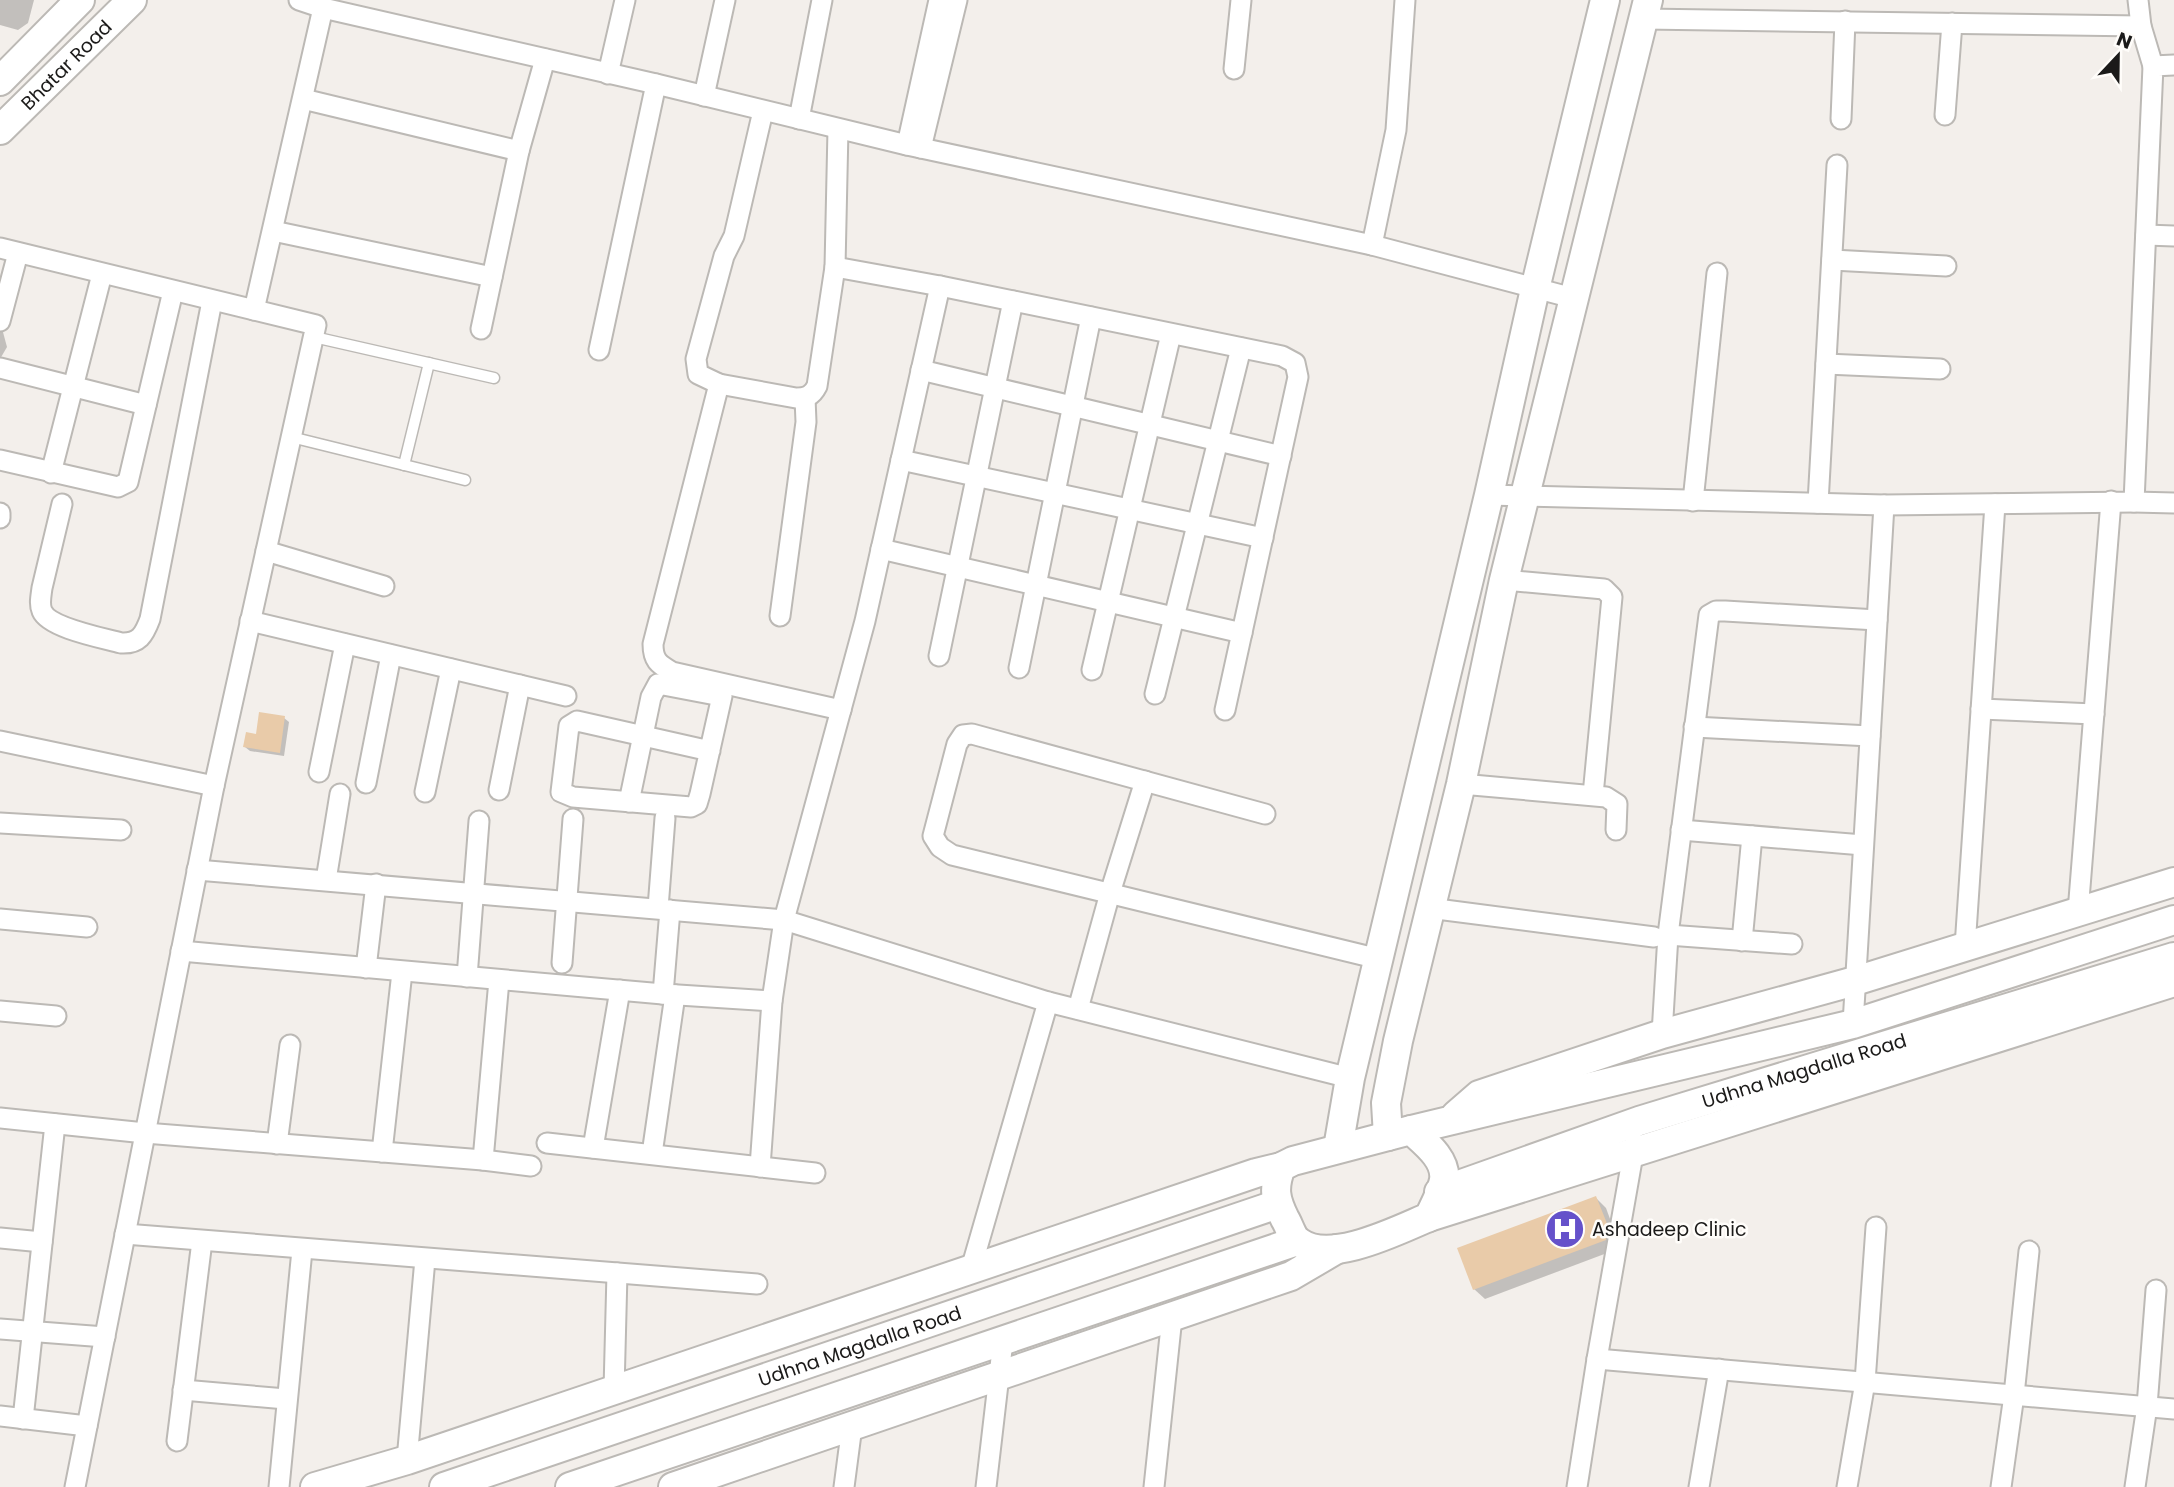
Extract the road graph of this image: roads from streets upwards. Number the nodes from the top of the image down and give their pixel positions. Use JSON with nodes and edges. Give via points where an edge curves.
{"nodes":[{"id":1,"x":80,"y":0,"type":"edge"},
{"id":2,"x":132,"y":0,"type":"edge"},
{"id":3,"x":299,"y":0,"type":"edge"},
{"id":4,"x":625,"y":0,"type":"edge"},
{"id":5,"x":725,"y":0,"type":"edge"},
{"id":6,"x":822,"y":0,"type":"edge"},
{"id":7,"x":1241,"y":0,"type":"edge"},
{"id":8,"x":1405,"y":0,"type":"edge"},
{"id":9,"x":1605,"y":0,"type":"edge"},
{"id":10,"x":2138,"y":0,"type":"edge"},
{"id":11,"x":941,"y":1,"type":"edge"},
{"id":12,"x":323,"y":8,"type":"junction"},
{"id":13,"x":1646,"y":10,"type":"edge"},
{"id":14,"x":1845,"y":21,"type":"junction"},
{"id":15,"x":1952,"y":23,"type":"junction"},
{"id":16,"x":2141,"y":26,"type":"junction"},
{"id":17,"x":545,"y":59,"type":"junction"},
{"id":18,"x":2153,"y":65,"type":"junction"},
{"id":19,"x":2174,"y":65,"type":"edge"},
{"id":20,"x":1234,"y":69,"type":"dead end"},
{"id":21,"x":608,"y":74,"type":"junction"},
{"id":22,"x":0,"y":81,"type":"edge"},
{"id":23,"x":656,"y":84,"type":"junction"},
{"id":24,"x":704,"y":96,"type":"junction"},
{"id":25,"x":303,"y":99,"type":"junction"},
{"id":26,"x":763,"y":111,"type":"junction"},
{"id":27,"x":1945,"y":115,"type":"dead end"},
{"id":28,"x":799,"y":119,"type":"junction"},
{"id":29,"x":1840,"y":119,"type":"dead end"},
{"id":30,"x":838,"y":129,"type":"junction"},
{"id":31,"x":0,"y":130,"type":"edge"},
{"id":32,"x":914,"y":147,"type":"junction"},
{"id":33,"x":519,"y":151,"type":"junction"},
{"id":34,"x":1837,"y":165,"type":"dead end"},
{"id":35,"x":273,"y":231,"type":"junction"},
{"id":36,"x":2146,"y":235,"type":"junction"},
{"id":37,"x":2174,"y":236,"type":"edge"},
{"id":38,"x":1373,"y":245,"type":"junction"},
{"id":39,"x":9,"y":251,"type":"edge"},
{"id":40,"x":1832,"y":260,"type":"junction"},
{"id":41,"x":1946,"y":266,"type":"dead end"},
{"id":42,"x":835,"y":267,"type":"junction"},
{"id":43,"x":1717,"y":273,"type":"dead end"},
{"id":44,"x":102,"y":274,"type":"junction"},
{"id":45,"x":492,"y":277,"type":"junction"},
{"id":46,"x":940,"y":286,"type":"junction"},
{"id":47,"x":1535,"y":289,"type":"junction"},
{"id":48,"x":173,"y":291,"type":"junction"},
{"id":49,"x":1573,"y":298,"type":"junction"},
{"id":50,"x":212,"y":301,"type":"junction"},
{"id":51,"x":1013,"y":301,"type":"junction"},
{"id":52,"x":254,"y":310,"type":"junction"},
{"id":53,"x":1091,"y":317,"type":"junction"},
{"id":54,"x":0,"y":321,"type":"edge"},
{"id":55,"x":481,"y":329,"type":"dead end"},
{"id":56,"x":1171,"y":334,"type":"junction"},
{"id":57,"x":1241,"y":348,"type":"junction"},
{"id":58,"x":599,"y":350,"type":"dead end"},
{"id":59,"x":1826,"y":365,"type":"junction"},
{"id":60,"x":0,"y":368,"type":"edge"},
{"id":61,"x":1940,"y":369,"type":"dead end"},
{"id":62,"x":921,"y":370,"type":"junction"},
{"id":63,"x":719,"y":384,"type":"junction"},
{"id":64,"x":73,"y":387,"type":"junction"},
{"id":65,"x":995,"y":387,"type":"junction"},
{"id":66,"x":805,"y":398,"type":"junction"},
{"id":67,"x":146,"y":405,"type":"junction"},
{"id":68,"x":1073,"y":406,"type":"junction"},
{"id":69,"x":1149,"y":425,"type":"junction"},
{"id":70,"x":1218,"y":441,"type":"junction"},
{"id":71,"x":1281,"y":456,"type":"junction"},
{"id":72,"x":0,"y":460,"type":"edge"},
{"id":73,"x":901,"y":460,"type":"junction"},
{"id":74,"x":51,"y":473,"type":"junction"},
{"id":75,"x":976,"y":476,"type":"junction"},
{"id":76,"x":1055,"y":493,"type":"junction"},
{"id":77,"x":1489,"y":495,"type":"junction"},
{"id":78,"x":1526,"y":496,"type":"junction"},
{"id":79,"x":1693,"y":501,"type":"junction"},
{"id":80,"x":2111,"y":501,"type":"junction"},
{"id":81,"x":2134,"y":502,"type":"junction"},
{"id":82,"x":1818,"y":503,"type":"junction"},
{"id":83,"x":1995,"y":503,"type":"junction"},
{"id":84,"x":2174,"y":503,"type":"edge"},
{"id":85,"x":62,"y":504,"type":"dead end"},
{"id":86,"x":1884,"y":505,"type":"junction"},
{"id":87,"x":1129,"y":509,"type":"junction"},
{"id":88,"x":1197,"y":524,"type":"junction"},
{"id":89,"x":1263,"y":538,"type":"junction"},
{"id":90,"x":881,"y":550,"type":"junction"},
{"id":91,"x":266,"y":551,"type":"junction"},
{"id":92,"x":957,"y":567,"type":"junction"},
{"id":93,"x":1504,"y":580,"type":"junction"},
{"id":94,"x":1036,"y":585,"type":"junction"},
{"id":95,"x":384,"y":586,"type":"dead end"},
{"id":96,"x":1108,"y":602,"type":"junction"},
{"id":97,"x":780,"y":616,"type":"dead end"},
{"id":98,"x":1174,"y":617,"type":"junction"},
{"id":99,"x":1877,"y":620,"type":"junction"},
{"id":100,"x":250,"y":621,"type":"junction"},
{"id":101,"x":1242,"y":633,"type":"junction"},
{"id":102,"x":345,"y":644,"type":"junction"},
{"id":103,"x":391,"y":655,"type":"junction"},
{"id":104,"x":939,"y":656,"type":"dead end"},
{"id":105,"x":1019,"y":668,"type":"dead end"},
{"id":106,"x":451,"y":669,"type":"junction"},
{"id":107,"x":1092,"y":670,"type":"dead end"},
{"id":108,"x":520,"y":685,"type":"junction"},
{"id":109,"x":1155,"y":694,"type":"dead end"},
{"id":110,"x":566,"y":696,"type":"dead end"},
{"id":111,"x":722,"y":696,"type":"junction"},
{"id":112,"x":1982,"y":709,"type":"junction"},
{"id":113,"x":1225,"y":710,"type":"dead end"},
{"id":114,"x":840,"y":714,"type":"junction"},
{"id":115,"x":2094,"y":714,"type":"junction"},
{"id":116,"x":1694,"y":727,"type":"junction"},
{"id":117,"x":1870,"y":736,"type":"junction"},
{"id":118,"x":643,"y":737,"type":"junction"},
{"id":119,"x":0,"y":741,"type":"edge"},
{"id":120,"x":710,"y":751,"type":"junction"},
{"id":121,"x":318,"y":772,"type":"dead end"},
{"id":122,"x":1145,"y":781,"type":"junction"},
{"id":123,"x":366,"y":783,"type":"dead end"},
{"id":124,"x":1461,"y":784,"type":"junction"},
{"id":125,"x":214,"y":786,"type":"junction"},
{"id":126,"x":499,"y":790,"type":"dead end"},
{"id":127,"x":425,"y":792,"type":"dead end"},
{"id":128,"x":340,"y":794,"type":"dead end"},
{"id":129,"x":1593,"y":795,"type":"junction"},
{"id":130,"x":629,"y":802,"type":"junction"},
{"id":131,"x":1265,"y":814,"type":"dead end"},
{"id":132,"x":664,"y":818,"type":"dead end"},
{"id":133,"x":573,"y":819,"type":"dead end"},
{"id":134,"x":479,"y":821,"type":"dead end"},
{"id":135,"x":0,"y":822,"type":"edge"},
{"id":136,"x":1616,"y":830,"type":"dead end"},
{"id":137,"x":1681,"y":830,"type":"junction"},
{"id":138,"x":121,"y":831,"type":"dead end"},
{"id":139,"x":1752,"y":836,"type":"junction"},
{"id":140,"x":1863,"y":845,"type":"junction"},
{"id":141,"x":197,"y":870,"type":"junction"},
{"id":142,"x":326,"y":880,"type":"junction"},
{"id":143,"x":2174,"y":882,"type":"edge"},
{"id":144,"x":376,"y":884,"type":"junction"},
{"id":145,"x":475,"y":894,"type":"junction"},
{"id":146,"x":1110,"y":894,"type":"junction"},
{"id":147,"x":569,"y":900,"type":"junction"},
{"id":148,"x":1429,"y":908,"type":"junction"},
{"id":149,"x":664,"y":909,"type":"junction"},
{"id":150,"x":2078,"y":912,"type":"junction"},
{"id":151,"x":0,"y":919,"type":"edge"},
{"id":152,"x":784,"y":920,"type":"junction"},
{"id":153,"x":2174,"y":920,"type":"edge"},
{"id":154,"x":86,"y":927,"type":"dead end"},
{"id":155,"x":1661,"y":936,"type":"junction"},
{"id":156,"x":1742,"y":941,"type":"junction"},
{"id":157,"x":1792,"y":944,"type":"dead end"},
{"id":158,"x":1965,"y":947,"type":"junction"},
{"id":159,"x":181,"y":951,"type":"junction"},
{"id":160,"x":2174,"y":957,"type":"edge"},
{"id":161,"x":1379,"y":959,"type":"junction"},
{"id":162,"x":562,"y":963,"type":"dead end"},
{"id":163,"x":366,"y":968,"type":"junction"},
{"id":164,"x":402,"y":972,"type":"junction"},
{"id":165,"x":467,"y":977,"type":"junction"},
{"id":166,"x":499,"y":980,"type":"junction"},
{"id":167,"x":1855,"y":981,"type":"junction"},
{"id":168,"x":2174,"y":982,"type":"edge"},
{"id":169,"x":620,"y":990,"type":"junction"},
{"id":170,"x":669,"y":995,"type":"junction"},
{"id":171,"x":772,"y":1002,"type":"junction"},
{"id":172,"x":1048,"y":1002,"type":"junction"},
{"id":173,"x":1077,"y":1009,"type":"junction"},
{"id":174,"x":0,"y":1011,"type":"edge"},
{"id":175,"x":56,"y":1016,"type":"dead end"},
{"id":176,"x":1853,"y":1024,"type":"junction"},
{"id":177,"x":1662,"y":1034,"type":"junction"},
{"id":178,"x":289,"y":1045,"type":"dead end"},
{"id":179,"x":1350,"y":1078,"type":"junction"},
{"id":180,"x":0,"y":1118,"type":"edge"},
{"id":181,"x":1639,"y":1121,"type":"junction"},
{"id":182,"x":1449,"y":1122,"type":"junction"},
{"id":183,"x":55,"y":1124,"type":"junction"},
{"id":184,"x":145,"y":1133,"type":"junction"},
{"id":185,"x":1399,"y":1133,"type":"junction"},
{"id":186,"x":547,"y":1143,"type":"dead end"},
{"id":187,"x":277,"y":1144,"type":"junction"},
{"id":188,"x":593,"y":1148,"type":"junction"},
{"id":189,"x":1338,"y":1148,"type":"junction"},
{"id":190,"x":382,"y":1153,"type":"junction"},
{"id":191,"x":652,"y":1154,"type":"junction"},
{"id":192,"x":1633,"y":1154,"type":"junction"},
{"id":193,"x":483,"y":1160,"type":"junction"},
{"id":194,"x":531,"y":1166,"type":"dead end"},
{"id":195,"x":760,"y":1167,"type":"junction"},
{"id":196,"x":1282,"y":1167,"type":"junction"},
{"id":197,"x":815,"y":1173,"type":"dead end"},
{"id":198,"x":1278,"y":1204,"type":"junction"},
{"id":199,"x":1434,"y":1205,"type":"junction"},
{"id":200,"x":1876,"y":1227,"type":"dead end"},
{"id":201,"x":125,"y":1234,"type":"junction"},
{"id":202,"x":0,"y":1238,"type":"edge"},
{"id":203,"x":201,"y":1241,"type":"junction"},
{"id":204,"x":1297,"y":1241,"type":"junction"},
{"id":205,"x":42,"y":1242,"type":"junction"},
{"id":206,"x":1337,"y":1249,"type":"junction"},
{"id":207,"x":302,"y":1250,"type":"junction"},
{"id":208,"x":2029,"y":1251,"type":"dead end"},
{"id":209,"x":425,"y":1259,"type":"junction"},
{"id":210,"x":971,"y":1269,"type":"junction"},
{"id":211,"x":617,"y":1273,"type":"junction"},
{"id":212,"x":757,"y":1283,"type":"dead end"},
{"id":213,"x":2156,"y":1290,"type":"dead end"},
{"id":214,"x":1172,"y":1317,"type":"junction"},
{"id":215,"x":0,"y":1329,"type":"edge"},
{"id":216,"x":32,"y":1332,"type":"junction"},
{"id":217,"x":105,"y":1337,"type":"junction"},
{"id":218,"x":1003,"y":1340,"type":"junction"},
{"id":219,"x":1597,"y":1359,"type":"junction"},
{"id":220,"x":1719,"y":1369,"type":"junction"},
{"id":221,"x":1000,"y":1375,"type":"junction"},
{"id":222,"x":1865,"y":1382,"type":"junction"},
{"id":223,"x":183,"y":1390,"type":"junction"},
{"id":224,"x":614,"y":1390,"type":"junction"},
{"id":225,"x":2014,"y":1395,"type":"junction"},
{"id":226,"x":286,"y":1399,"type":"junction"},
{"id":227,"x":2147,"y":1406,"type":"junction"},
{"id":228,"x":2174,"y":1409,"type":"edge"},
{"id":229,"x":0,"y":1416,"type":"edge"},
{"id":230,"x":23,"y":1419,"type":"junction"},
{"id":231,"x":87,"y":1426,"type":"junction"},
{"id":232,"x":852,"y":1426,"type":"junction"},
{"id":233,"x":177,"y":1441,"type":"dead end"},
{"id":234,"x":407,"y":1460,"type":"junction"},
{"id":235,"x":75,"y":1487,"type":"edge"},
{"id":236,"x":279,"y":1487,"type":"edge"},
{"id":237,"x":315,"y":1487,"type":"edge"},
{"id":238,"x":444,"y":1487,"type":"edge"},
{"id":239,"x":570,"y":1487,"type":"edge"},
{"id":240,"x":673,"y":1487,"type":"edge"},
{"id":241,"x":844,"y":1487,"type":"edge"},
{"id":242,"x":986,"y":1487,"type":"edge"},
{"id":243,"x":1154,"y":1487,"type":"edge"},
{"id":244,"x":1577,"y":1487,"type":"edge"},
{"id":245,"x":1699,"y":1487,"type":"edge"},
{"id":246,"x":1847,"y":1487,"type":"edge"},
{"id":247,"x":2001,"y":1487,"type":"edge"},
{"id":248,"x":2135,"y":1487,"type":"edge"}],
"edges":[{"from":1,"to":22,"type":"street"},
{"from":2,"to":31,"type":"street","name":"Bhatar Road"},
{"from":3,"to":12,"type":"street"},
{"from":4,"to":21,"type":"street"},
{"from":5,"to":24,"type":"street"},
{"from":6,"to":28,"type":"street"},
{"from":7,"to":20,"type":"street"},
{"from":8,"to":38,"type":"street","via":[[1396,130]]},
{"from":9,"to":47,"type":"street"},
{"from":10,"to":16,"type":"street"},
{"from":11,"to":32,"type":"street"},
{"from":12,"to":17,"type":"street"},
{"from":12,"to":25,"type":"street"},
{"from":13,"to":14,"type":"street"},
{"from":13,"to":49,"type":"street"},
{"from":14,"to":15,"type":"street"},
{"from":14,"to":29,"type":"street"},
{"from":15,"to":16,"type":"street"},
{"from":15,"to":27,"type":"street"},
{"from":16,"to":18,"type":"street"},
{"from":17,"to":21,"type":"street"},
{"from":17,"to":33,"type":"street"},
{"from":18,"to":19,"type":"street"},
{"from":18,"to":36,"type":"street"},
{"from":21,"to":23,"type":"street"},
{"from":23,"to":24,"type":"street"},
{"from":23,"to":58,"type":"street"},
{"from":24,"to":26,"type":"street"},
{"from":25,"to":33,"type":"street"},
{"from":25,"to":35,"type":"street"},
{"from":26,"to":28,"type":"street"},
{"from":26,"to":63,"type":"street","via":[[734,236],[724,256],[696,359],[698,374]]},
{"from":28,"to":30,"type":"street"},
{"from":30,"to":32,"type":"street"},
{"from":30,"to":42,"type":"street"},
{"from":32,"to":38,"type":"street"},
{"from":33,"to":45,"type":"street"},
{"from":34,"to":40,"type":"street"},
{"from":35,"to":45,"type":"street"},
{"from":35,"to":52,"type":"street"},
{"from":36,"to":37,"type":"street"},
{"from":36,"to":81,"type":"street"},
{"from":38,"to":47,"type":"street"},
{"from":39,"to":44,"type":"street"},
{"from":39,"to":54,"type":"street"},
{"from":40,"to":41,"type":"street"},
{"from":40,"to":59,"type":"street"},
{"from":42,"to":46,"type":"street"},
{"from":42,"to":66,"type":"street","via":[[817,386]]},
{"from":43,"to":79,"type":"street"},
{"from":44,"to":48,"type":"street"},
{"from":44,"to":64,"type":"street"},
{"from":45,"to":55,"type":"street"},
{"from":46,"to":51,"type":"street"},
{"from":46,"to":62,"type":"street"},
{"from":47,"to":49,"type":"street"},
{"from":47,"to":77,"type":"street"},
{"from":48,"to":50,"type":"street"},
{"from":48,"to":67,"type":"street"},
{"from":49,"to":78,"type":"street"},
{"from":50,"to":52,"type":"street"},
{"from":50,"to":85,"type":"street","via":[[150,619],[140,639],[121,643],[55,623],[43,612],[42,588]]},
{"from":51,"to":53,"type":"street"},
{"from":51,"to":65,"type":"street"},
{"from":52,"to":91,"type":"street","via":[[316,325]]},
{"from":53,"to":56,"type":"street"},
{"from":53,"to":68,"type":"street"},
{"from":56,"to":57,"type":"street"},
{"from":56,"to":69,"type":"street"},
{"from":57,"to":70,"type":"street"},
{"from":57,"to":71,"type":"street","via":[[1290,359],[1298,370]]},
{"from":59,"to":61,"type":"street"},
{"from":59,"to":82,"type":"street"},
{"from":60,"to":64,"type":"street"},
{"from":62,"to":65,"type":"street"},
{"from":62,"to":73,"type":"street"},
{"from":63,"to":66,"type":"street"},
{"from":63,"to":114,"type":"street","via":[[653,655],[672,672]]},
{"from":64,"to":67,"type":"street"},
{"from":64,"to":74,"type":"street"},
{"from":65,"to":68,"type":"street"},
{"from":65,"to":75,"type":"street"},
{"from":66,"to":97,"type":"street","via":[[806,422]]},
{"from":67,"to":74,"type":"street","via":[[128,482],[118,487]]},
{"from":68,"to":69,"type":"street"},
{"from":68,"to":76,"type":"street"},
{"from":69,"to":70,"type":"street"},
{"from":69,"to":87,"type":"street"},
{"from":70,"to":71,"type":"street"},
{"from":70,"to":88,"type":"street"},
{"from":71,"to":89,"type":"street"},
{"from":72,"to":74,"type":"street"},
{"from":73,"to":75,"type":"street"},
{"from":73,"to":90,"type":"street"},
{"from":75,"to":76,"type":"street"},
{"from":75,"to":92,"type":"street"},
{"from":76,"to":87,"type":"street"},
{"from":76,"to":94,"type":"street"},
{"from":77,"to":78,"type":"street"},
{"from":77,"to":161,"type":"street"},
{"from":78,"to":79,"type":"street"},
{"from":78,"to":93,"type":"street"},
{"from":79,"to":82,"type":"street"},
{"from":80,"to":81,"type":"street"},
{"from":80,"to":83,"type":"street"},
{"from":80,"to":115,"type":"street"},
{"from":81,"to":84,"type":"street"},
{"from":82,"to":86,"type":"street"},
{"from":83,"to":86,"type":"street"},
{"from":83,"to":112,"type":"street"},
{"from":86,"to":99,"type":"street"},
{"from":87,"to":88,"type":"street"},
{"from":87,"to":96,"type":"street"},
{"from":88,"to":89,"type":"street"},
{"from":88,"to":98,"type":"street"},
{"from":89,"to":101,"type":"street"},
{"from":90,"to":92,"type":"street"},
{"from":90,"to":114,"type":"street"},
{"from":91,"to":95,"type":"street"},
{"from":91,"to":100,"type":"street"},
{"from":92,"to":94,"type":"street"},
{"from":92,"to":104,"type":"street"},
{"from":93,"to":124,"type":"street"},
{"from":93,"to":129,"type":"street","via":[[1604,589],[1612,597]]},
{"from":94,"to":96,"type":"street"},
{"from":94,"to":105,"type":"street"},
{"from":96,"to":98,"type":"street"},
{"from":96,"to":107,"type":"street"},
{"from":98,"to":101,"type":"street"},
{"from":98,"to":109,"type":"street"},
{"from":99,"to":116,"type":"street","via":[[1725,611],[1709,615]]},
{"from":99,"to":117,"type":"street"},
{"from":100,"to":102,"type":"street"},
{"from":100,"to":125,"type":"street"},
{"from":101,"to":113,"type":"street"},
{"from":102,"to":103,"type":"street"},
{"from":102,"to":121,"type":"street"},
{"from":103,"to":106,"type":"street"},
{"from":103,"to":123,"type":"street"},
{"from":106,"to":108,"type":"street"},
{"from":106,"to":127,"type":"street"},
{"from":108,"to":110,"type":"street"},
{"from":108,"to":126,"type":"street"},
{"from":111,"to":114,"type":"street"},
{"from":111,"to":118,"type":"street","via":[[658,684]]},
{"from":111,"to":120,"type":"street"},
{"from":112,"to":115,"type":"street"},
{"from":112,"to":158,"type":"street"},
{"from":114,"to":152,"type":"street"},
{"from":115,"to":150,"type":"street"},
{"from":116,"to":117,"type":"street"},
{"from":116,"to":137,"type":"street"},
{"from":117,"to":140,"type":"street"},
{"from":118,"to":120,"type":"street"},
{"from":118,"to":130,"type":"street"},
{"from":118,"to":130,"type":"street","via":[[577,721],[569,726],[561,792]]},
{"from":119,"to":125,"type":"street"},
{"from":120,"to":130,"type":"street","via":[[697,804]]},
{"from":122,"to":131,"type":"street"},
{"from":122,"to":146,"type":"street"},
{"from":122,"to":146,"type":"street","via":[[972,734],[963,735],[957,744],[933,836],[940,847],[952,855]]},
{"from":124,"to":129,"type":"street"},
{"from":124,"to":148,"type":"street"},
{"from":125,"to":141,"type":"street"},
{"from":128,"to":142,"type":"street"},
{"from":129,"to":136,"type":"street","via":[[1617,804]]},
{"from":132,"to":149,"type":"street"},
{"from":133,"to":147,"type":"street"},
{"from":134,"to":145,"type":"street"},
{"from":135,"to":138,"type":"street"},
{"from":137,"to":139,"type":"street"},
{"from":137,"to":155,"type":"street"},
{"from":139,"to":140,"type":"street"},
{"from":139,"to":156,"type":"street"},
{"from":140,"to":167,"type":"street"},
{"from":141,"to":142,"type":"street"},
{"from":141,"to":159,"type":"street"},
{"from":142,"to":144,"type":"street"},
{"from":143,"to":150,"type":"street"},
{"from":144,"to":145,"type":"street"},
{"from":144,"to":163,"type":"street"},
{"from":145,"to":147,"type":"street"},
{"from":145,"to":165,"type":"street"},
{"from":146,"to":161,"type":"street"},
{"from":146,"to":173,"type":"street"},
{"from":147,"to":149,"type":"street"},
{"from":147,"to":162,"type":"street"},
{"from":148,"to":155,"type":"street"},
{"from":148,"to":185,"type":"street","via":[[1386,1103]]},
{"from":149,"to":152,"type":"street"},
{"from":149,"to":170,"type":"street"},
{"from":150,"to":158,"type":"street"},
{"from":151,"to":154,"type":"street"},
{"from":152,"to":171,"type":"street"},
{"from":152,"to":172,"type":"street"},
{"from":153,"to":176,"type":"street"},
{"from":155,"to":156,"type":"street"},
{"from":155,"to":177,"type":"street"},
{"from":156,"to":157,"type":"street"},
{"from":158,"to":167,"type":"street"},
{"from":159,"to":163,"type":"street"},
{"from":159,"to":184,"type":"street"},
{"from":160,"to":181,"type":"street","name":"Udhna Magdalla Road"},
{"from":161,"to":179,"type":"street"},
{"from":163,"to":164,"type":"street"},
{"from":164,"to":165,"type":"street"},
{"from":164,"to":190,"type":"street"},
{"from":165,"to":166,"type":"street"},
{"from":166,"to":169,"type":"street"},
{"from":166,"to":193,"type":"street"},
{"from":167,"to":176,"type":"street"},
{"from":167,"to":177,"type":"street"},
{"from":168,"to":192,"type":"street"},
{"from":169,"to":170,"type":"street"},
{"from":169,"to":188,"type":"street"},
{"from":170,"to":171,"type":"street"},
{"from":170,"to":191,"type":"street"},
{"from":171,"to":195,"type":"street"},
{"from":172,"to":173,"type":"street"},
{"from":172,"to":210,"type":"street"},
{"from":173,"to":179,"type":"street"},
{"from":174,"to":175,"type":"street"},
{"from":176,"to":182,"type":"street"},
{"from":177,"to":182,"type":"street","via":[[1479,1095]]},
{"from":178,"to":187,"type":"street"},
{"from":179,"to":189,"type":"street"},
{"from":180,"to":183,"type":"street"},
{"from":181,"to":192,"type":"street"},
{"from":181,"to":199,"type":"street","name":"Udhna Magdalla Road"},
{"from":182,"to":185,"type":"street"},
{"from":183,"to":184,"type":"street"},
{"from":183,"to":205,"type":"street"},
{"from":184,"to":187,"type":"street"},
{"from":184,"to":201,"type":"street"},
{"from":185,"to":189,"type":"street"},
{"from":185,"to":199,"type":"street","via":[[1434,1153],[1443,1168],[1444,1180]]},
{"from":186,"to":188,"type":"street"},
{"from":187,"to":190,"type":"street"},
{"from":188,"to":191,"type":"street"},
{"from":189,"to":196,"type":"street"},
{"from":190,"to":193,"type":"street"},
{"from":191,"to":195,"type":"street"},
{"from":192,"to":199,"type":"street"},
{"from":192,"to":219,"type":"street"},
{"from":193,"to":194,"type":"street"},
{"from":195,"to":197,"type":"street"},
{"from":196,"to":198,"type":"street","via":[[1275,1182]]},
{"from":196,"to":210,"type":"street"},
{"from":198,"to":204,"type":"street"},
{"from":198,"to":238,"type":"street","name":"Udhna Magdalla Road"},
{"from":199,"to":206,"type":"street","via":[[1378,1239]]},
{"from":200,"to":222,"type":"street"},
{"from":201,"to":203,"type":"street"},
{"from":201,"to":217,"type":"street"},
{"from":202,"to":205,"type":"street"},
{"from":203,"to":207,"type":"street"},
{"from":203,"to":223,"type":"street"},
{"from":204,"to":206,"type":"street","via":[[1313,1248]]},
{"from":204,"to":218,"type":"street","name":"Udhna Magdalla Road"},
{"from":205,"to":216,"type":"street"},
{"from":206,"to":214,"type":"street","via":[[1291,1276]]},
{"from":207,"to":209,"type":"street"},
{"from":207,"to":226,"type":"street"},
{"from":208,"to":225,"type":"street"},
{"from":209,"to":211,"type":"street"},
{"from":209,"to":234,"type":"street"},
{"from":210,"to":224,"type":"street"},
{"from":211,"to":212,"type":"street"},
{"from":211,"to":224,"type":"street"},
{"from":213,"to":227,"type":"street"},
{"from":214,"to":221,"type":"street"},
{"from":214,"to":243,"type":"street"},
{"from":215,"to":216,"type":"street"},
{"from":216,"to":217,"type":"street"},
{"from":216,"to":230,"type":"street"},
{"from":217,"to":231,"type":"street"},
{"from":218,"to":221,"type":"street"},
{"from":218,"to":239,"type":"street","name":"Udhna Magdalla Road"},
{"from":219,"to":220,"type":"street"},
{"from":219,"to":244,"type":"street"},
{"from":220,"to":222,"type":"street"},
{"from":220,"to":245,"type":"street"},
{"from":221,"to":232,"type":"street"},
{"from":221,"to":242,"type":"street"},
{"from":222,"to":225,"type":"street"},
{"from":222,"to":246,"type":"street"},
{"from":223,"to":226,"type":"street"},
{"from":223,"to":233,"type":"street"},
{"from":224,"to":234,"type":"street"},
{"from":225,"to":227,"type":"street"},
{"from":225,"to":247,"type":"street"},
{"from":226,"to":236,"type":"street"},
{"from":227,"to":228,"type":"street"},
{"from":227,"to":248,"type":"street"},
{"from":229,"to":230,"type":"street"},
{"from":230,"to":231,"type":"street"},
{"from":231,"to":235,"type":"street"},
{"from":232,"to":240,"type":"street"},
{"from":232,"to":241,"type":"street"},
{"from":234,"to":237,"type":"street"}]}
